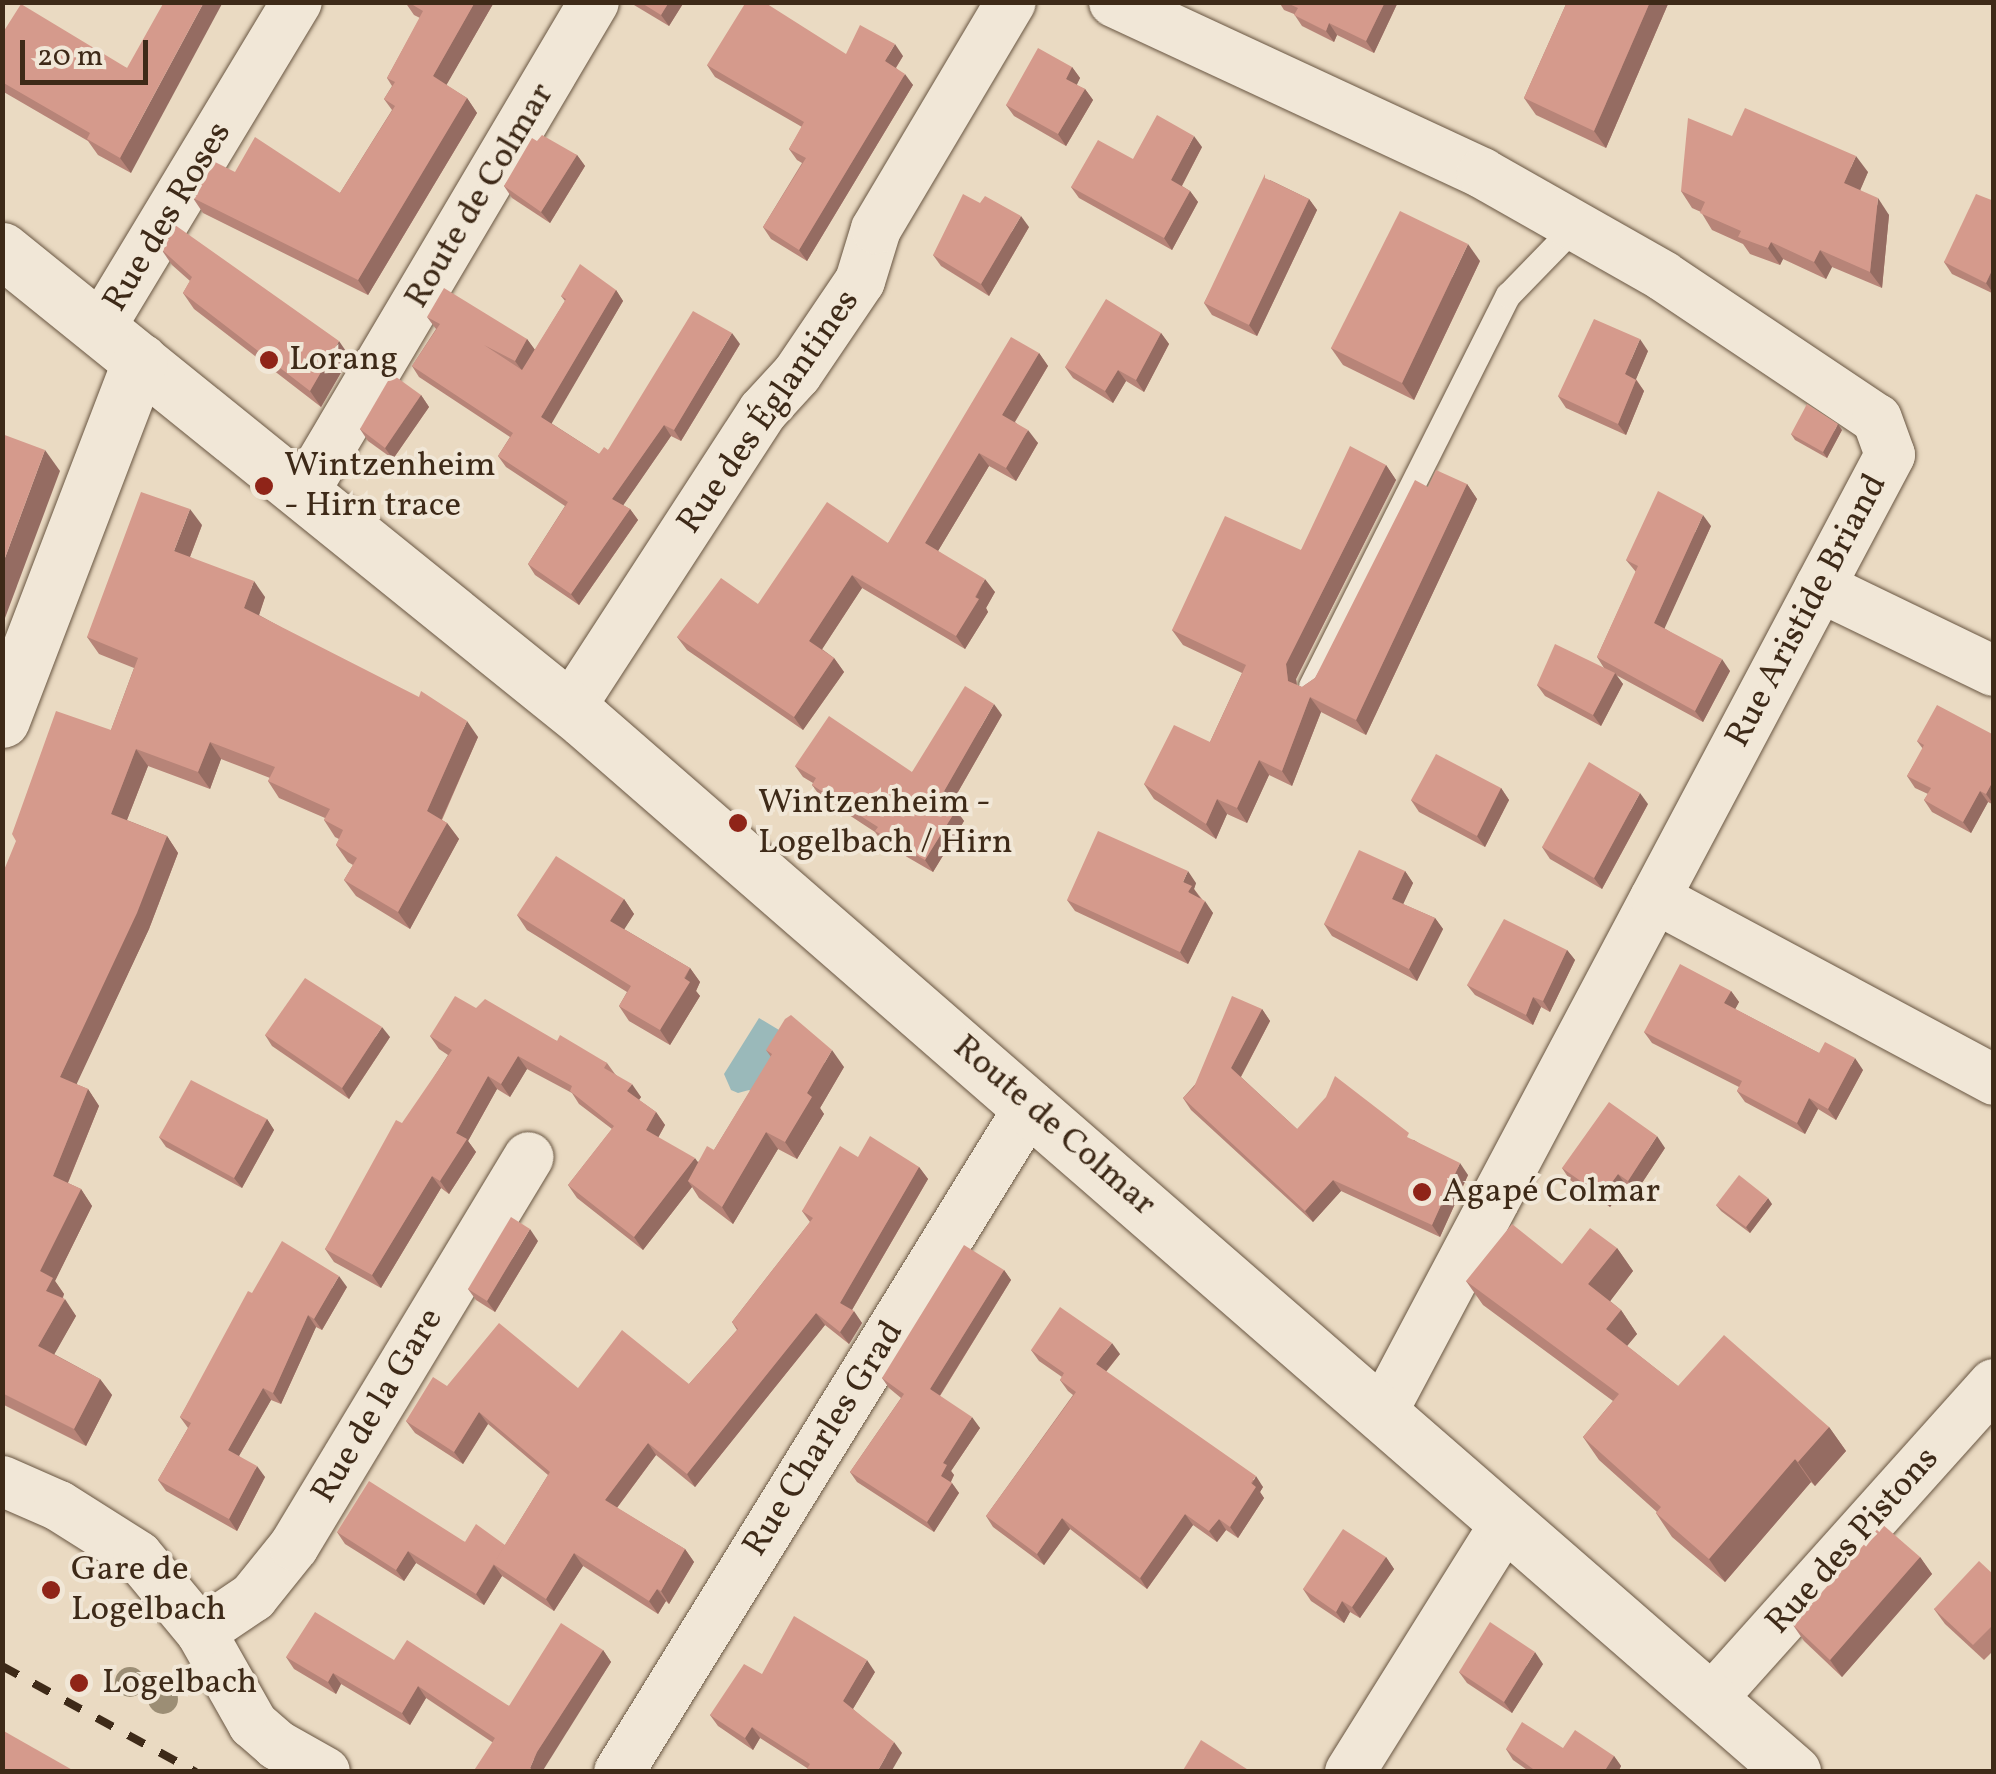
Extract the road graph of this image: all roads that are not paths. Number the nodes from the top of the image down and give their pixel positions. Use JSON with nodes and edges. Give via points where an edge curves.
{"nodes":[{"id":1,"x":297,"y":2,"type":"edge"},
{"id":2,"x":594,"y":2,"type":"edge"},
{"id":3,"x":1011,"y":2,"type":"edge"},
{"id":4,"x":1114,"y":2,"type":"edge"},
{"id":5,"x":1575,"y":226,"type":"junction"},
{"id":6,"x":2,"y":250,"type":"edge"},
{"id":7,"x":120,"y":344,"type":"junction"},
{"id":8,"x":304,"y":492,"type":"junction"},
{"id":9,"x":1820,"y":587,"type":"junction"},
{"id":10,"x":1994,"y":670,"type":"edge"},
{"id":11,"x":1311,"y":686,"type":"edge"},
{"id":12,"x":570,"y":708,"type":"junction"},
{"id":13,"x":2,"y":720,"type":"edge"},
{"id":14,"x":1655,"y":898,"type":"junction"},
{"id":15,"x":1994,"y":1080,"type":"edge"},
{"id":16,"x":1030,"y":1106,"type":"junction"},
{"id":17,"x":529,"y":1157,"type":"dead end"},
{"id":18,"x":1994,"y":1384,"type":"edge"},
{"id":19,"x":1383,"y":1412,"type":"junction"},
{"id":20,"x":2,"y":1481,"type":"edge"},
{"id":21,"x":1506,"y":1522,"type":"junction"},
{"id":22,"x":202,"y":1632,"type":"junction"},
{"id":23,"x":1712,"y":1698,"type":"dead end"},
{"id":24,"x":325,"y":1772,"type":"edge"},
{"id":25,"x":618,"y":1772,"type":"edge"},
{"id":26,"x":1350,"y":1772,"type":"edge"},
{"id":27,"x":1793,"y":1772,"type":"edge"}],
"edges":[{"from":1,"to":7,"type":"street","name":"Rue des Roses"},
{"from":2,"to":8,"type":"street","name":"Route de Colmar"},
{"from":3,"to":12,"type":"street","name":"Rue des Églantines","via":[[876,228],[860,281],[797,374],[763,411]]},
{"from":4,"to":5,"type":"street","name":"Rue Aristide Briand","via":[[1482,173]]},
{"from":5,"to":9,"type":"street","name":"Rue Aristide Briand","via":[[1664,276],[1877,419],[1890,455]]},
{"from":5,"to":11,"type":"lane","via":[[1508,295]]},
{"from":6,"to":7,"type":"main road","name":"Route de Colmar"},
{"from":7,"to":8,"type":"main road","name":"Route de Colmar"},
{"from":7,"to":13,"type":"main road"},
{"from":8,"to":12,"type":"main road","name":"Route de Colmar"},
{"from":9,"to":10,"type":"street"},
{"from":9,"to":14,"type":"street","name":"Rue Aristide Briand"},
{"from":12,"to":16,"type":"main road","name":"Route de Colmar"},
{"from":14,"to":15,"type":"street"},
{"from":14,"to":19,"type":"street","name":"Rue Aristide Briand"},
{"from":16,"to":19,"type":"main road","name":"Route de Colmar"},
{"from":16,"to":25,"type":"street","name":"Rue Charles Grad"},
{"from":17,"to":22,"type":"street","name":"Rue de la Gare","via":[[294,1546],[252,1597]]},
{"from":18,"to":23,"type":"street","name":"Rue des Pistons"},
{"from":19,"to":21,"type":"main road","name":"Route de Colmar"},
{"from":20,"to":22,"type":"street","via":[[59,1506],[138,1556]]},
{"from":21,"to":26,"type":"street"},
{"from":21,"to":27,"type":"main road","name":"Route de Colmar"},
{"from":22,"to":24,"type":"street","via":[[253,1724]]}]}
